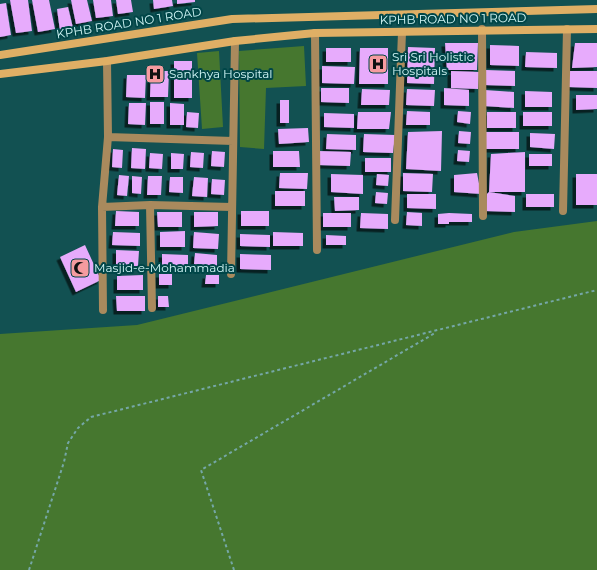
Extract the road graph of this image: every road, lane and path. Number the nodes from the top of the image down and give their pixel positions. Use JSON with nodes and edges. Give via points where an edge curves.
{"nodes":[{"id":1,"x":597,"y":9,"type":"edge"},
{"id":2,"x":482,"y":29,"type":"junction"},
{"id":3,"x":567,"y":29,"type":"junction"},
{"id":4,"x":597,"y":29,"type":"edge"},
{"id":5,"x":402,"y":32,"type":"junction"},
{"id":6,"x":315,"y":33,"type":"junction"},
{"id":7,"x":235,"y":41,"type":"junction"},
{"id":8,"x":0,"y":55,"type":"edge"},
{"id":9,"x":107,"y":61,"type":"junction"},
{"id":10,"x":0,"y":74,"type":"edge"},
{"id":11,"x":108,"y":137,"type":"junction"},
{"id":12,"x":233,"y":141,"type":"junction"},
{"id":13,"x":150,"y":205,"type":"junction"},
{"id":14,"x":102,"y":207,"type":"junction"},
{"id":15,"x":232,"y":207,"type":"junction"},
{"id":16,"x":563,"y":211,"type":"dead end"},
{"id":17,"x":483,"y":216,"type":"dead end"},
{"id":18,"x":395,"y":220,"type":"dead end"},
{"id":19,"x":317,"y":250,"type":"dead end"},
{"id":20,"x":231,"y":274,"type":"dead end"},
{"id":21,"x":597,"y":290,"type":"edge"},
{"id":22,"x":152,"y":308,"type":"dead end"},
{"id":23,"x":103,"y":310,"type":"dead end"},
{"id":24,"x":439,"y":331,"type":"junction"},
{"id":25,"x":29,"y":570,"type":"edge"},
{"id":26,"x":234,"y":570,"type":"edge"}],
"edges":[{"from":1,"to":8,"type":"main road","name":"KPHB ROAD NO 1 ROAD","via":[[232,19]]},
{"from":2,"to":3,"type":"main road","name":"KPHB ROAD NO 1 ROAD"},
{"from":2,"to":5,"type":"main road","name":"KPHB ROAD NO 1 ROAD"},
{"from":2,"to":17,"type":"street"},
{"from":3,"to":4,"type":"main road","name":"KPHB ROAD NO 1 ROAD"},
{"from":3,"to":16,"type":"street"},
{"from":5,"to":6,"type":"main road","name":"KPHB ROAD NO 1 ROAD"},
{"from":5,"to":18,"type":"street"},
{"from":6,"to":7,"type":"main road","name":"KPHB ROAD NO 1 ROAD"},
{"from":6,"to":19,"type":"street"},
{"from":7,"to":9,"type":"main road","name":"KPHB ROAD NO 1 ROAD"},
{"from":7,"to":12,"type":"street"},
{"from":9,"to":10,"type":"main road","name":"KPHB ROAD NO 1 ROAD"},
{"from":9,"to":11,"type":"street"},
{"from":11,"to":12,"type":"street"},
{"from":11,"to":14,"type":"street"},
{"from":12,"to":15,"type":"street"},
{"from":13,"to":14,"type":"street"},
{"from":13,"to":15,"type":"street"},
{"from":13,"to":22,"type":"street"},
{"from":14,"to":23,"type":"street"},
{"from":15,"to":20,"type":"street"},
{"from":21,"to":24,"type":"path"},
{"from":24,"to":25,"type":"path","via":[[91,417],[78,428],[68,443]]},
{"from":24,"to":26,"type":"path","via":[[201,470]]}]}
